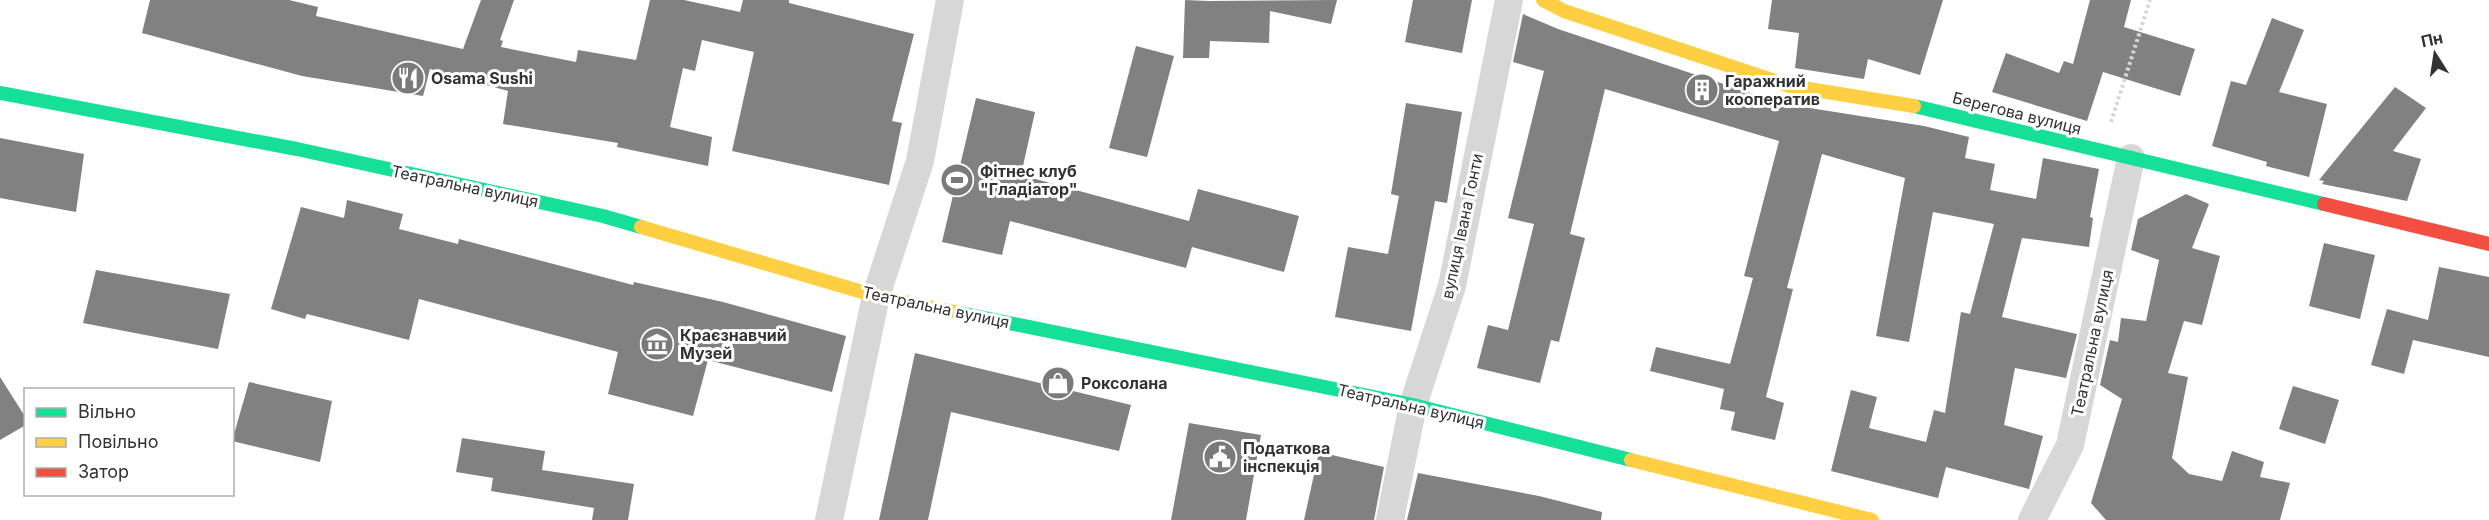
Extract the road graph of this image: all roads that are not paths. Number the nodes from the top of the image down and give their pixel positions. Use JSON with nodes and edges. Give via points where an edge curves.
{"nodes":[{"id":1,"x":950,"y":0,"type":"edge"},
{"id":2,"x":1509,"y":0,"type":"edge"},
{"id":3,"x":1543,"y":0,"type":"edge"},
{"id":4,"x":0,"y":93,"type":"edge"},
{"id":5,"x":2131,"y":158,"type":"junction"},
{"id":6,"x":2489,"y":244,"type":"edge"},
{"id":7,"x":876,"y":296,"type":"junction"},
{"id":8,"x":1413,"y":405,"type":"junction"},
{"id":9,"x":829,"y":520,"type":"edge"},
{"id":10,"x":1390,"y":520,"type":"edge"},
{"id":11,"x":1872,"y":520,"type":"edge"},
{"id":12,"x":2032,"y":520,"type":"edge"}],
"edges":[{"from":1,"to":7,"type":"street","via":[[920,161]]},
{"from":2,"to":8,"type":"street","name":"вулиця Івана Гонти","via":[[1452,286]]},
{"from":3,"to":5,"type":"street","name":"Берегова вулиця","via":[[1564,11],[1790,86],[1928,108]]},
{"from":4,"to":7,"type":"street","name":"Театральна вулиця","via":[[297,149],[603,216]]},
{"from":5,"to":6,"type":"street","name":"Берегова вулиця"},
{"from":5,"to":12,"type":"street","name":"Театральна вулиця","via":[[2070,445]]},
{"from":7,"to":8,"type":"street","name":"Театральна вулиця"},
{"from":7,"to":9,"type":"street"},
{"from":8,"to":10,"type":"street","name":"вулиця Івана Гонти"},
{"from":8,"to":11,"type":"street","name":"Театральна вулиця"}]}
